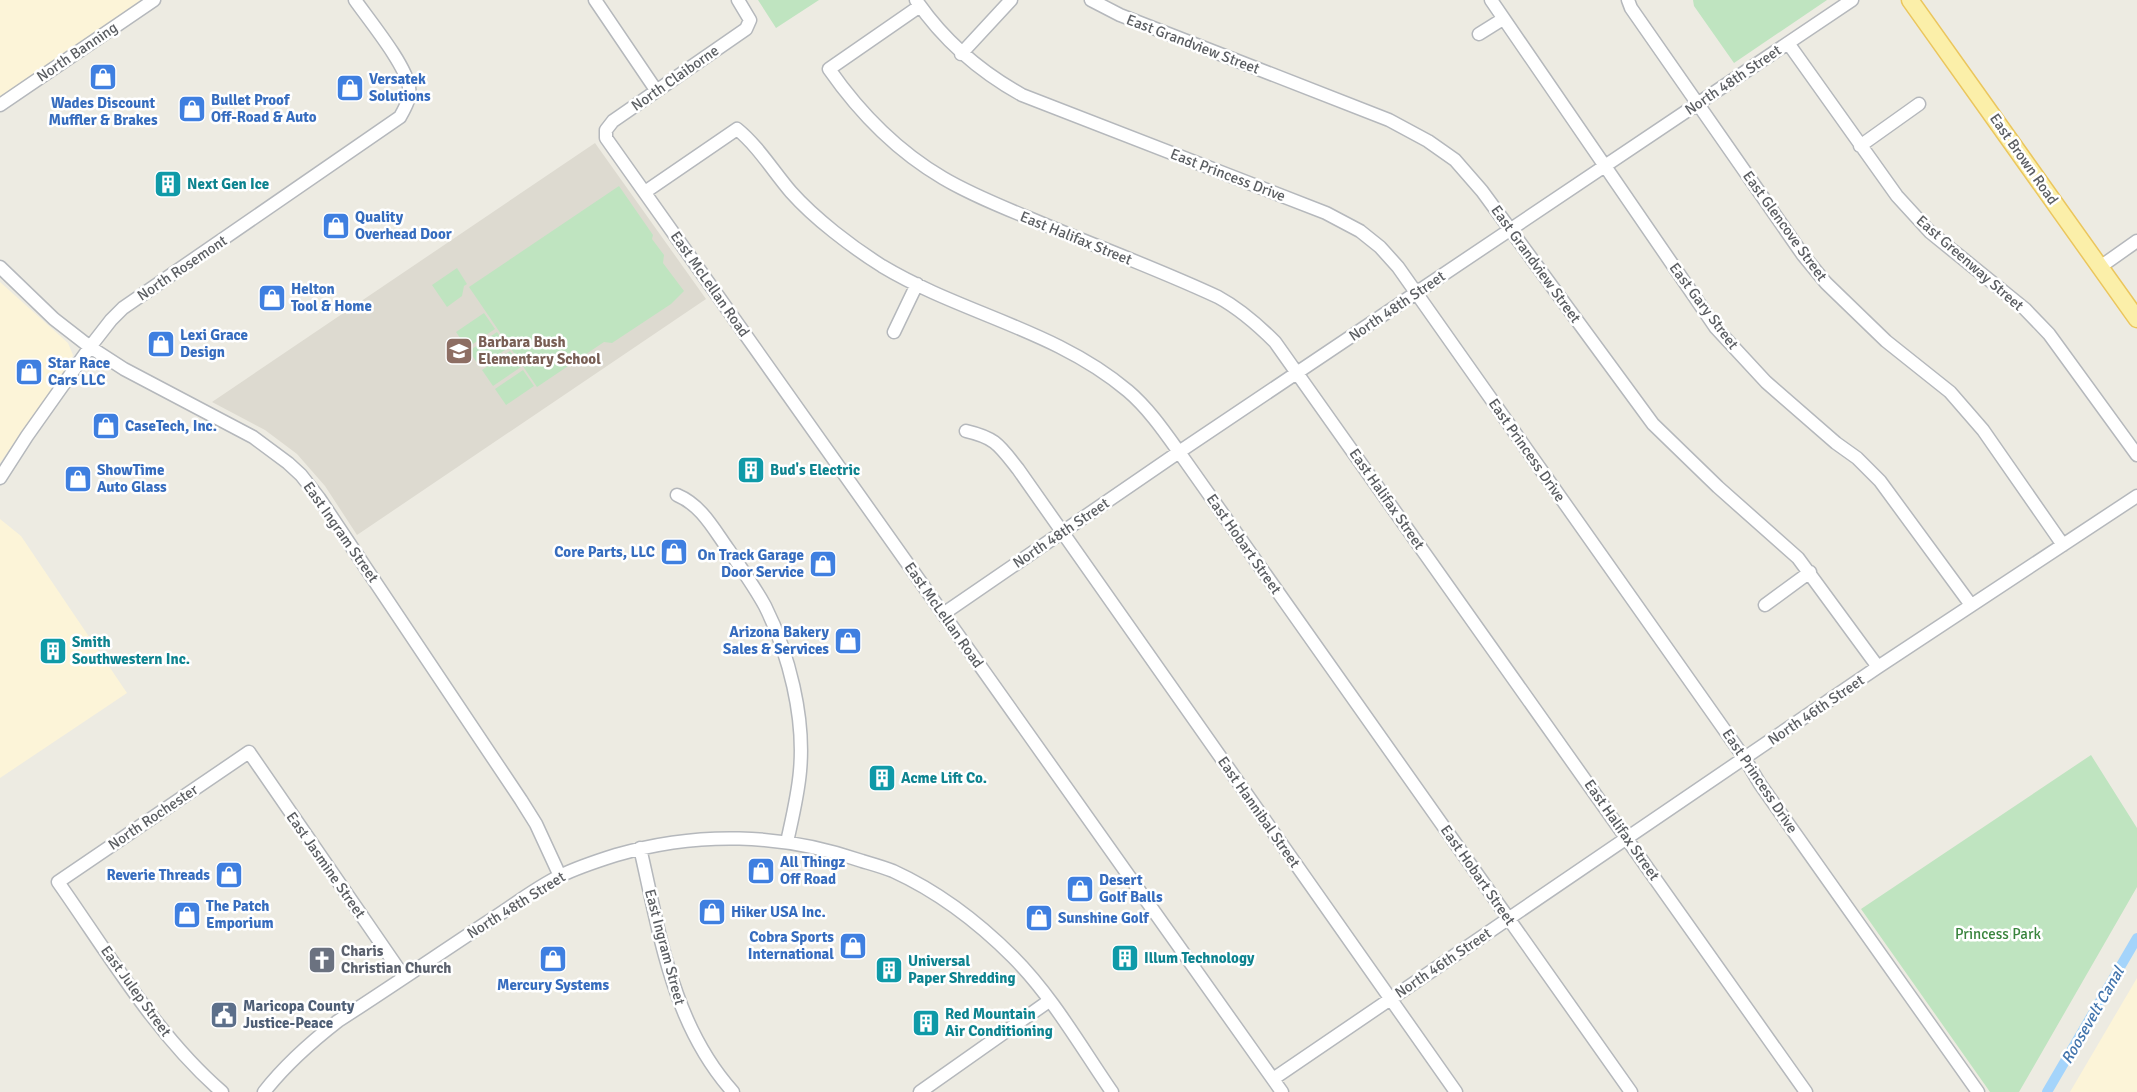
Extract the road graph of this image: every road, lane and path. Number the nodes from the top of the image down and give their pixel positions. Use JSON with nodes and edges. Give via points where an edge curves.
{"nodes":[{"id":1,"x":154,"y":0,"type":"edge"},
{"id":2,"x":355,"y":0,"type":"edge"},
{"id":3,"x":594,"y":0,"type":"edge"},
{"id":4,"x":738,"y":0,"type":"edge"},
{"id":5,"x":1012,"y":0,"type":"edge"},
{"id":6,"x":1091,"y":0,"type":"edge"},
{"id":7,"x":1491,"y":0,"type":"edge"},
{"id":8,"x":1628,"y":0,"type":"edge"},
{"id":9,"x":1852,"y":0,"type":"edge"},
{"id":10,"x":1910,"y":0,"type":"edge"},
{"id":11,"x":918,"y":3,"type":"edge"},
{"id":12,"x":1504,"y":18,"type":"junction"},
{"id":13,"x":1480,"y":34,"type":"dead end"},
{"id":14,"x":1788,"y":43,"type":"junction"},
{"id":15,"x":961,"y":54,"type":"junction"},
{"id":16,"x":656,"y":90,"type":"junction"},
{"id":17,"x":1697,"y":103,"type":"junction"},
{"id":18,"x":1919,"y":104,"type":"dead end"},
{"id":19,"x":0,"y":105,"type":"edge"},
{"id":20,"x":606,"y":138,"type":"joint"},
{"id":21,"x":1860,"y":146,"type":"junction"},
{"id":22,"x":1604,"y":166,"type":"junction"},
{"id":23,"x":645,"y":192,"type":"junction"},
{"id":24,"x":1512,"y":229,"type":"junction"},
{"id":25,"x":2137,"y":241,"type":"edge"},
{"id":26,"x":0,"y":267,"type":"edge"},
{"id":27,"x":2100,"y":267,"type":"junction"},
{"id":28,"x":917,"y":284,"type":"junction"},
{"id":29,"x":1416,"y":293,"type":"junction"},
{"id":30,"x":2137,"y":319,"type":"edge"},
{"id":31,"x":894,"y":332,"type":"dead end"},
{"id":32,"x":90,"y":347,"type":"junction"},
{"id":33,"x":1297,"y":373,"type":"junction"},
{"id":34,"x":966,"y":431,"type":"dead end"},
{"id":35,"x":1179,"y":452,"type":"junction"},
{"id":36,"x":2137,"y":455,"type":"edge"},
{"id":37,"x":0,"y":478,"type":"edge"},
{"id":38,"x":677,"y":495,"type":"dead end"},
{"id":39,"x":2137,"y":496,"type":"edge"},
{"id":40,"x":1062,"y":532,"type":"junction"},
{"id":41,"x":2063,"y":545,"type":"junction"},
{"id":42,"x":1810,"y":572,"type":"junction"},
{"id":43,"x":1765,"y":605,"type":"dead end"},
{"id":44,"x":1971,"y":605,"type":"junction"},
{"id":45,"x":944,"y":614,"type":"junction"},
{"id":46,"x":1878,"y":667,"type":"junction"},
{"id":47,"x":248,"y":752,"type":"joint"},
{"id":48,"x":1745,"y":758,"type":"junction"},
{"id":49,"x":1628,"y":839,"type":"junction"},
{"id":50,"x":787,"y":842,"type":"junction"},
{"id":51,"x":640,"y":848,"type":"junction"},
{"id":52,"x":560,"y":876,"type":"junction"},
{"id":53,"x":58,"y":882,"type":"joint"},
{"id":54,"x":1509,"y":919,"type":"junction"},
{"id":55,"x":404,"y":977,"type":"junction"},
{"id":56,"x":1390,"y":999,"type":"junction"},
{"id":57,"x":1049,"y":1001,"type":"junction"},
{"id":58,"x":1273,"y":1079,"type":"junction"},
{"id":59,"x":222,"y":1092,"type":"edge"},
{"id":60,"x":264,"y":1092,"type":"edge"},
{"id":61,"x":734,"y":1092,"type":"edge"},
{"id":62,"x":920,"y":1092,"type":"edge"},
{"id":63,"x":1112,"y":1092,"type":"edge"},
{"id":64,"x":1282,"y":1092,"type":"edge"},
{"id":65,"x":1456,"y":1092,"type":"edge"},
{"id":66,"x":1630,"y":1092,"type":"edge"},
{"id":67,"x":1806,"y":1092,"type":"edge"},
{"id":68,"x":1978,"y":1092,"type":"edge"}],
"edges":[{"from":1,"to":19,"type":"street","name":"North Banning"},
{"from":2,"to":32,"type":"street","name":"North Rosemont","via":[[405,72],[410,89],[400,117],[124,308]]},
{"from":3,"to":16,"type":"street"},
{"from":4,"to":16,"type":"street","name":"North Claiborne","via":[[750,20],[746,29]]},
{"from":5,"to":15,"type":"street"},
{"from":6,"to":24,"type":"street","name":"East Grandview Street","via":[[1120,15],[1404,127],[1454,160]]},
{"from":7,"to":12,"type":"street","name":"East Gary Street"},
{"from":8,"to":17,"type":"street","name":"East Glencove Street"},
{"from":9,"to":14,"type":"street","name":"North 48th Street"},
{"from":10,"to":27,"type":"main road","name":"East Brown Road"},
{"from":11,"to":15,"type":"street","name":"East Princess Drive"},
{"from":11,"to":33,"type":"street","name":"East Halifax Street","via":[[829,69],[880,130],[942,178],[997,205],[1224,300],[1256,322]]},
{"from":12,"to":13,"type":"street"},
{"from":12,"to":22,"type":"street","name":"East Gary Street"},
{"from":14,"to":17,"type":"street","name":"North 48th Street"},
{"from":14,"to":21,"type":"street","name":"East Greenway Street"},
{"from":15,"to":29,"type":"street","name":"East Princess Drive","via":[[1022,95],[1326,213],[1351,226],[1380,248]]},
{"from":16,"to":20,"type":"street","name":"North Claiborne","via":[[613,121],[606,130]]},
{"from":17,"to":22,"type":"street","name":"North 48th Street"},
{"from":17,"to":41,"type":"street","name":"East Glencove Street","via":[[1826,283],[1886,341],[1950,392],[1983,430]]},
{"from":18,"to":21,"type":"street"},
{"from":20,"to":23,"type":"street","name":"East McLellan Road"},
{"from":21,"to":36,"type":"street","name":"East Greenway Street","via":[[1897,196],[1930,232],[2025,309],[2050,334]]},
{"from":22,"to":24,"type":"street","name":"North 48th Street"},
{"from":22,"to":44,"type":"street","name":"East Gary Street","via":[[1716,328],[1766,382],[1880,481]]},
{"from":23,"to":28,"type":"street","name":"East Hobart Street","via":[[737,129],[748,138],[792,194],[818,218],[882,265]]},
{"from":23,"to":45,"type":"street","name":"East McLellan Road"},
{"from":24,"to":29,"type":"street","name":"North 48th Street"},
{"from":24,"to":42,"type":"street","name":"East Grandview Street","via":[[1653,424],[1718,487],[1782,542]]},
{"from":25,"to":27,"type":"street"},
{"from":26,"to":32,"type":"street","name":"East Ingram Street","via":[[50,315]]},
{"from":27,"to":30,"type":"main road","name":"East Brown Road"},
{"from":28,"to":31,"type":"street"},
{"from":28,"to":35,"type":"street","name":"East Hobart Street","via":[[945,299],[1026,329],[1079,356],[1130,392]]},
{"from":29,"to":33,"type":"street","name":"North 48th Street"},
{"from":29,"to":48,"type":"street","name":"East Princess Drive"},
{"from":32,"to":37,"type":"street","name":"North Rosemont"},
{"from":32,"to":52,"type":"street","name":"East Ingram Street","via":[[124,369],[253,437],[301,475],[521,800]]},
{"from":33,"to":35,"type":"street","name":"North 48th Street"},
{"from":33,"to":49,"type":"street","name":"East Halifax Street"},
{"from":34,"to":40,"type":"street","name":"East Hannibal Street","via":[[986,436],[1000,447]]},
{"from":35,"to":40,"type":"street","name":"North 48th Street"},
{"from":35,"to":54,"type":"street","name":"East Hobart Street"},
{"from":38,"to":50,"type":"street","via":[[690,500],[700,510],[747,577],[765,607],[779,641],[789,674],[801,740],[800,772]]},
{"from":39,"to":41,"type":"street","name":"North 46th Street"},
{"from":40,"to":45,"type":"street","name":"North 48th Street"},
{"from":40,"to":56,"type":"street","name":"East Hannibal Street"},
{"from":41,"to":44,"type":"street","name":"North 46th Street"},
{"from":42,"to":43,"type":"street"},
{"from":42,"to":46,"type":"street","name":"East Grandview Street"},
{"from":44,"to":46,"type":"street","name":"North 46th Street"},
{"from":45,"to":58,"type":"street","name":"East McLellan Road"},
{"from":46,"to":48,"type":"street","name":"North 46th Street"},
{"from":47,"to":53,"type":"street","name":"North Rochester"},
{"from":47,"to":55,"type":"street","name":"East Jasmine Street"},
{"from":48,"to":49,"type":"street","name":"North 46th Street"},
{"from":48,"to":68,"type":"street","name":"East Princess Drive","via":[[1760,784]]},
{"from":49,"to":54,"type":"street","name":"North 46th Street"},
{"from":49,"to":67,"type":"street","name":"East Halifax Street"},
{"from":50,"to":51,"type":"street","name":"North 48th Street","via":[[726,837]]},
{"from":50,"to":57,"type":"street","name":"North 48th Street","via":[[840,852],[892,870],[946,901],[968,916],[1015,959]]},
{"from":51,"to":52,"type":"street","name":"North 48th Street"},
{"from":51,"to":61,"type":"street","name":"East Ingram Street","via":[[680,1006],[697,1042]]},
{"from":52,"to":55,"type":"street","name":"North 48th Street"},
{"from":53,"to":59,"type":"street","name":"East Julep Street","via":[[162,1028]]},
{"from":54,"to":56,"type":"street","name":"North 46th Street"},
{"from":54,"to":66,"type":"street","name":"East Hobart Street"},
{"from":55,"to":60,"type":"street","name":"North 48th Street","via":[[311,1042]]},
{"from":56,"to":58,"type":"street","name":"North 46th Street"},
{"from":56,"to":65,"type":"street","name":"East Hannibal Street"},
{"from":57,"to":62,"type":"street"},
{"from":57,"to":63,"type":"street","name":"North 48th Street"},
{"from":58,"to":64,"type":"street","name":"East McLellan Road"}]}
